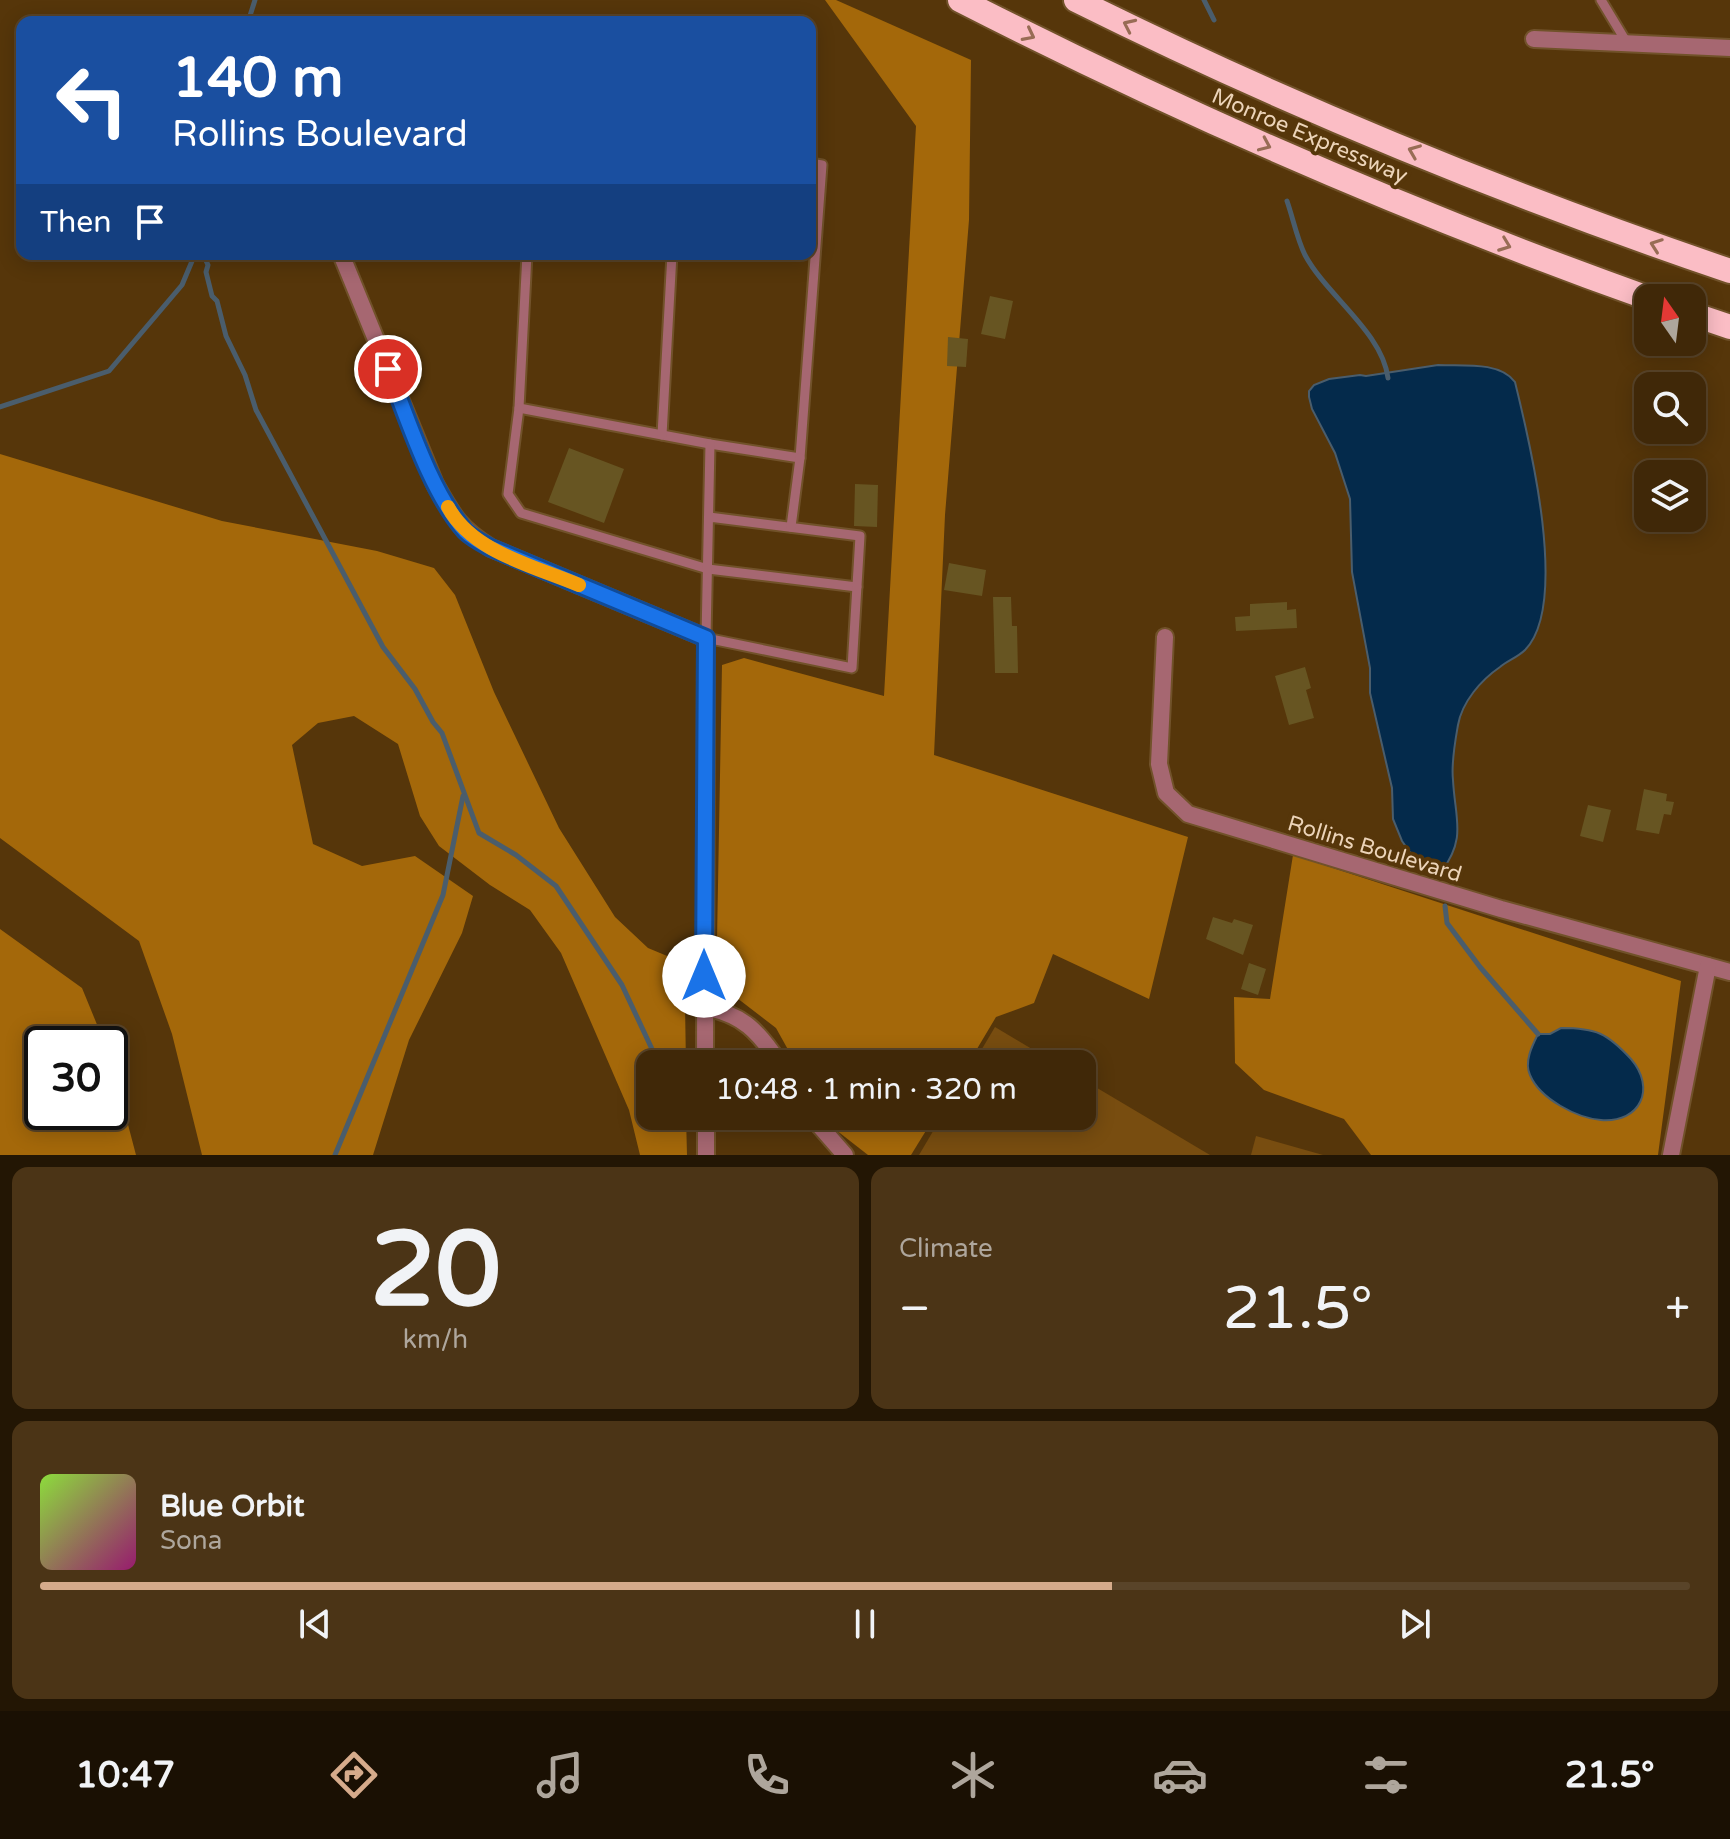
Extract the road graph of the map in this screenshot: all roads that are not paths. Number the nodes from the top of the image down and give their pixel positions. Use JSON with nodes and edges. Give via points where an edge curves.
{"nodes":[{"id":1,"x":960,"y":0,"type":"edge"},
{"id":2,"x":1076,"y":0,"type":"edge"},
{"id":3,"x":1601,"y":0,"type":"edge"},
{"id":4,"x":1534,"y":39,"type":"dead end"},
{"id":5,"x":1627,"y":43,"type":"junction"},
{"id":6,"x":1730,"y":48,"type":"edge"},
{"id":7,"x":816,"y":164,"type":"edge"},
{"id":8,"x":816,"y":245,"type":"edge"},
{"id":9,"x":343,"y":260,"type":"edge"},
{"id":10,"x":527,"y":260,"type":"edge"},
{"id":11,"x":672,"y":260,"type":"edge"},
{"id":12,"x":815,"y":260,"type":"edge"},
{"id":13,"x":1730,"y":271,"type":"edge"},
{"id":14,"x":1634,"y":293,"type":"edge"},
{"id":15,"x":1706,"y":319,"type":"edge"},
{"id":16,"x":1730,"y":327,"type":"edge"},
{"id":17,"x":519,"y":408,"type":"junction"},
{"id":18,"x":662,"y":435,"type":"junction"},
{"id":19,"x":710,"y":444,"type":"junction"},
{"id":20,"x":800,"y":458,"type":"junction"},
{"id":21,"x":709,"y":517,"type":"junction"},
{"id":22,"x":791,"y":527,"type":"junction"},
{"id":23,"x":708,"y":569,"type":"junction"},
{"id":24,"x":857,"y":587,"type":"junction"},
{"id":25,"x":1165,"y":637,"type":"dead end"},
{"id":26,"x":706,"y":638,"type":"junction"},
{"id":27,"x":1708,"y":966,"type":"junction"},
{"id":28,"x":1730,"y":972,"type":"edge"},
{"id":29,"x":704,"y":1007,"type":"junction"},
{"id":30,"x":705,"y":1050,"type":"edge"},
{"id":31,"x":770,"y":1050,"type":"edge"},
{"id":32,"x":706,"y":1130,"type":"edge"},
{"id":33,"x":823,"y":1130,"type":"edge"},
{"id":34,"x":706,"y":1155,"type":"edge"},
{"id":35,"x":845,"y":1155,"type":"edge"},
{"id":36,"x":1671,"y":1155,"type":"edge"}],
"edges":[{"from":1,"to":14,"type":"highway","name":"Monroe Expressway","one_way":true,"via":[[1264,145]]},
{"from":13,"to":2,"type":"highway","name":"Monroe Expressway","one_way":true,"via":[[1389,141]]},
{"from":3,"to":5,"type":"lane"},
{"from":4,"to":5,"type":"street"},
{"from":5,"to":6,"type":"street"},
{"from":7,"to":8,"type":"lane","via":[[822,165]]},
{"from":9,"to":26,"type":"street","via":[[435,484],[468,534]]},
{"from":10,"to":17,"type":"lane"},
{"from":11,"to":18,"type":"lane"},
{"from":12,"to":20,"type":"lane"},
{"from":15,"to":16,"type":"highway"},
{"from":17,"to":18,"type":"lane"},
{"from":17,"to":23,"type":"lane","via":[[508,494],[521,513]]},
{"from":18,"to":19,"type":"lane"},
{"from":19,"to":20,"type":"lane"},
{"from":19,"to":21,"type":"lane"},
{"from":20,"to":22,"type":"lane"},
{"from":21,"to":22,"type":"lane"},
{"from":21,"to":23,"type":"lane"},
{"from":22,"to":24,"type":"lane","via":[[860,536]]},
{"from":23,"to":24,"type":"lane"},
{"from":23,"to":26,"type":"lane"},
{"from":24,"to":26,"type":"lane","via":[[852,668]]},
{"from":25,"to":27,"type":"street","name":"Rollins Boulevard","via":[[1159,764],[1166,793],[1188,814]]},
{"from":26,"to":29,"type":"street"},
{"from":27,"to":28,"type":"street","name":"Rollins Boulevard"},
{"from":27,"to":36,"type":"street"},
{"from":29,"to":30,"type":"street"},
{"from":29,"to":31,"type":"street","via":[[739,1017]]},
{"from":32,"to":34,"type":"street"},
{"from":33,"to":35,"type":"street"}]}
